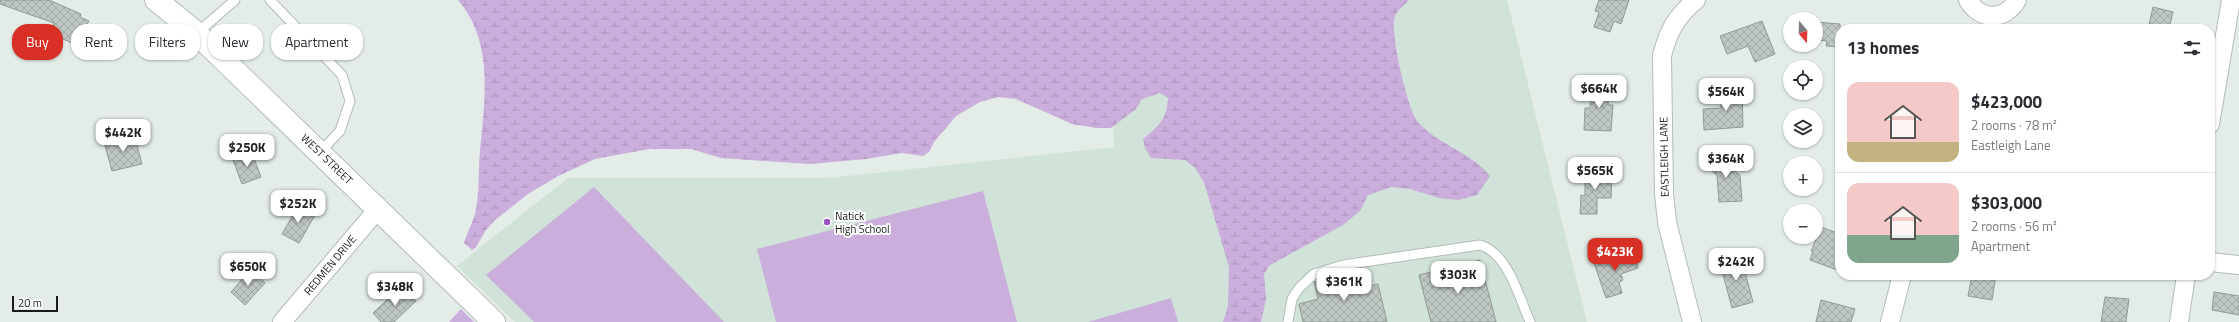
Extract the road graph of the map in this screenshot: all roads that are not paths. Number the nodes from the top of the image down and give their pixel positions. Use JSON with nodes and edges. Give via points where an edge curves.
{"nodes":[{"id":1,"x":156,"y":0,"type":"edge"},
{"id":2,"x":235,"y":0,"type":"edge"},
{"id":3,"x":270,"y":0,"type":"edge"},
{"id":4,"x":1696,"y":0,"type":"edge"},
{"id":5,"x":1968,"y":0,"type":"edge"},
{"id":6,"x":2017,"y":0,"type":"edge"},
{"id":7,"x":2231,"y":0,"type":"edge"},
{"id":8,"x":184,"y":24,"type":"edge"},
{"id":9,"x":200,"y":31,"type":"edge"},
{"id":10,"x":200,"y":38,"type":"edge"},
{"id":11,"x":2215,"y":94,"type":"edge"},
{"id":12,"x":320,"y":152,"type":"junction"},
{"id":13,"x":378,"y":209,"type":"junction"},
{"id":14,"x":2215,"y":263,"type":"edge"},
{"id":15,"x":2239,"y":265,"type":"edge"},
{"id":16,"x":1901,"y":280,"type":"edge"},
{"id":17,"x":2185,"y":280,"type":"edge"},
{"id":18,"x":282,"y":322,"type":"edge"},
{"id":19,"x":494,"y":322,"type":"edge"},
{"id":20,"x":1288,"y":322,"type":"edge"},
{"id":21,"x":1530,"y":322,"type":"edge"},
{"id":22,"x":1692,"y":322,"type":"edge"},
{"id":23,"x":1890,"y":322,"type":"edge"},
{"id":24,"x":2179,"y":322,"type":"edge"}],
"edges":[{"from":1,"to":8,"type":"street","name":"WEST STREET"},
{"from":2,"to":9,"type":"lane"},
{"from":3,"to":12,"type":"lane","via":[[342,75],[350,100],[340,131]]},
{"from":4,"to":22,"type":"street","name":"EASTLEIGH LANE","via":[[1681,12],[1668,35],[1662,56],[1666,215]]},
{"from":5,"to":6,"type":"street","via":[[1977,12],[1992,16],[2010,10]]},
{"from":7,"to":11,"type":"street"},
{"from":10,"to":12,"type":"street","name":"WEST STREET"},
{"from":12,"to":13,"type":"street","name":"WEST STREET"},
{"from":13,"to":18,"type":"street","name":"REDMEN DRIVE"},
{"from":13,"to":19,"type":"street","name":"WEST STREET"},
{"from":14,"to":15,"type":"street"},
{"from":16,"to":23,"type":"street"},
{"from":17,"to":24,"type":"street"},
{"from":20,"to":21,"type":"lane","via":[[1292,299],[1302,284],[1314,274],[1343,265],[1474,245],[1488,248],[1502,259]]}]}
